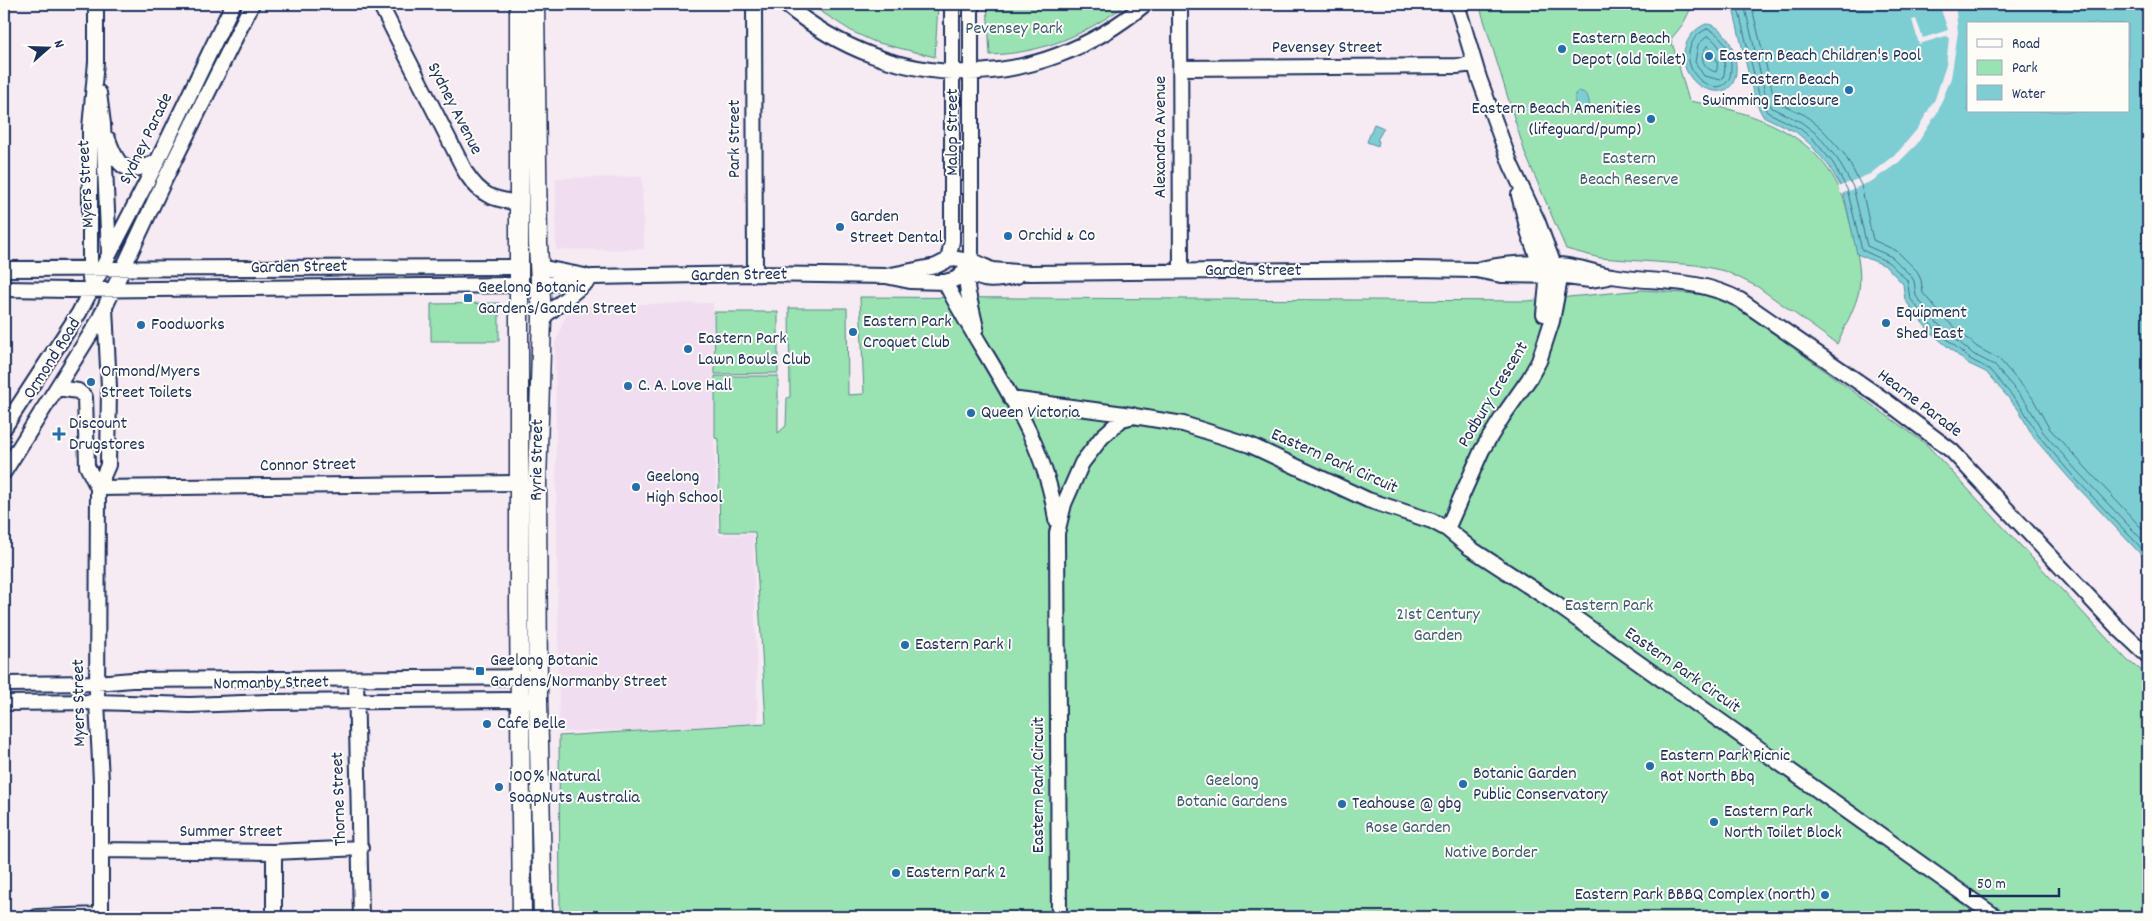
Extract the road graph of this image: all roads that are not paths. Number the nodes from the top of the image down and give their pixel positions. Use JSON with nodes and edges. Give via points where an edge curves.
{"nodes":[{"id":1,"x":96,"y":4,"type":"edge"},
{"id":2,"x":233,"y":4,"type":"edge"},
{"id":3,"x":252,"y":4,"type":"edge"},
{"id":4,"x":380,"y":4,"type":"edge"},
{"id":5,"x":519,"y":4,"type":"edge"},
{"id":6,"x":536,"y":4,"type":"edge"},
{"id":7,"x":754,"y":4,"type":"edge"},
{"id":8,"x":784,"y":4,"type":"edge"},
{"id":9,"x":952,"y":4,"type":"edge"},
{"id":10,"x":971,"y":4,"type":"edge"},
{"id":11,"x":1145,"y":4,"type":"edge"},
{"id":12,"x":1180,"y":4,"type":"edge"},
{"id":13,"x":1457,"y":4,"type":"edge"},
{"id":14,"x":96,"y":62,"type":"junction"},
{"id":15,"x":1474,"y":64,"type":"junction"},
{"id":16,"x":1180,"y":68,"type":"junction"},
{"id":17,"x":972,"y":70,"type":"junction"},
{"id":18,"x":952,"y":71,"type":"junction"},
{"id":19,"x":103,"y":124,"type":"junction"},
{"id":20,"x":952,"y":155,"type":"junction"},
{"id":21,"x":972,"y":155,"type":"junction"},
{"id":22,"x":157,"y":162,"type":"junction"},
{"id":23,"x":519,"y":203,"type":"junction"},
{"id":24,"x":948,"y":260,"type":"junction"},
{"id":25,"x":968,"y":265,"type":"junction"},
{"id":26,"x":107,"y":266,"type":"junction"},
{"id":27,"x":426,"y":266,"type":"junction"},
{"id":28,"x":519,"y":267,"type":"junction"},
{"id":29,"x":312,"y":268,"type":"junction"},
{"id":30,"x":4,"y":269,"type":"edge"},
{"id":31,"x":38,"y":269,"type":"junction"},
{"id":32,"x":164,"y":269,"type":"junction"},
{"id":33,"x":1549,"y":270,"type":"junction"},
{"id":34,"x":1181,"y":271,"type":"junction"},
{"id":35,"x":755,"y":274,"type":"junction"},
{"id":36,"x":540,"y":276,"type":"junction"},
{"id":37,"x":886,"y":276,"type":"junction"},
{"id":38,"x":593,"y":277,"type":"junction"},
{"id":39,"x":946,"y":282,"type":"junction"},
{"id":40,"x":519,"y":285,"type":"junction"},
{"id":41,"x":312,"y":287,"type":"junction"},
{"id":42,"x":426,"y":287,"type":"junction"},
{"id":43,"x":4,"y":289,"type":"edge"},
{"id":44,"x":38,"y":289,"type":"junction"},
{"id":45,"x":91,"y":289,"type":"junction"},
{"id":46,"x":163,"y":289,"type":"junction"},
{"id":47,"x":111,"y":290,"type":"junction"},
{"id":48,"x":106,"y":306,"type":"junction"},
{"id":49,"x":542,"y":318,"type":"junction"},
{"id":50,"x":980,"y":341,"type":"junction"},
{"id":51,"x":57,"y":388,"type":"junction"},
{"id":52,"x":1011,"y":399,"type":"junction"},
{"id":53,"x":86,"y":410,"type":"junction"},
{"id":54,"x":109,"y":410,"type":"junction"},
{"id":55,"x":1134,"y":416,"type":"junction"},
{"id":56,"x":5,"y":424,"type":"edge"},
{"id":57,"x":4,"y":472,"type":"edge"},
{"id":58,"x":519,"y":483,"type":"junction"},
{"id":59,"x":537,"y":483,"type":"junction"},
{"id":60,"x":98,"y":488,"type":"junction"},
{"id":61,"x":1442,"y":526,"type":"junction"},
{"id":62,"x":1057,"y":533,"type":"junction"},
{"id":63,"x":2148,"y":656,"type":"edge"},
{"id":64,"x":538,"y":677,"type":"junction"},
{"id":65,"x":520,"y":678,"type":"junction"},
{"id":66,"x":356,"y":679,"type":"junction"},
{"id":67,"x":97,"y":683,"type":"junction"},
{"id":68,"x":4,"y":684,"type":"edge"},
{"id":69,"x":520,"y":700,"type":"junction"},
{"id":70,"x":538,"y":700,"type":"junction"},
{"id":71,"x":356,"y":701,"type":"junction"},
{"id":72,"x":97,"y":702,"type":"junction"},
{"id":73,"x":4,"y":703,"type":"edge"},
{"id":74,"x":361,"y":848,"type":"junction"},
{"id":75,"x":101,"y":850,"type":"junction"},
{"id":76,"x":274,"y":852,"type":"junction"},
{"id":77,"x":101,"y":916,"type":"edge"},
{"id":78,"x":37,"y":917,"type":"edge"},
{"id":79,"x":274,"y":917,"type":"edge"},
{"id":80,"x":361,"y":917,"type":"edge"},
{"id":81,"x":522,"y":917,"type":"edge"},
{"id":82,"x":543,"y":917,"type":"edge"},
{"id":83,"x":1059,"y":917,"type":"edge"},
{"id":84,"x":1996,"y":917,"type":"edge"}],
"edges":[{"from":1,"to":14,"type":"street","name":"Myers Street"},
{"from":2,"to":22,"type":"street","name":"Sydney Parade"},
{"from":3,"to":26,"type":"street","name":"Sydney Parade"},
{"from":4,"to":23,"type":"street","name":"Sydney Avenue","via":[[469,179],[486,195]]},
{"from":5,"to":23,"type":"main road","name":"Ryrie Street"},
{"from":6,"to":36,"type":"main road","name":"Ryrie Street"},
{"from":7,"to":35,"type":"street","name":"Park Street"},
{"from":8,"to":18,"type":"street","via":[[818,29],[864,53],[908,66]]},
{"from":9,"to":18,"type":"street","name":"Malop Street"},
{"from":10,"to":17,"type":"street","name":"Malop Street"},
{"from":11,"to":17,"type":"street","via":[[1102,36],[1065,53],[1015,68]]},
{"from":12,"to":16,"type":"street","name":"Alexandra Avenue"},
{"from":13,"to":15,"type":"street"},
{"from":14,"to":19,"type":"street","name":"Myers Street"},
{"from":14,"to":26,"type":"street","name":"Myers Street","via":[[90,128]]},
{"from":15,"to":16,"type":"street","name":"Pevensey Street"},
{"from":15,"to":33,"type":"street","via":[[1511,165],[1537,220]]},
{"from":16,"to":34,"type":"street","name":"Alexandra Avenue"},
{"from":17,"to":18,"type":"street"},
{"from":17,"to":21,"type":"street","name":"Malop Street"},
{"from":18,"to":20,"type":"street","name":"Malop Street"},
{"from":19,"to":22,"type":"street","via":[[115,158],[123,166],[137,169]]},
{"from":19,"to":26,"type":"street","name":"Myers Street"},
{"from":20,"to":21,"type":"street"},
{"from":20,"to":24,"type":"street","name":"Malop Street","via":[[952,241]]},
{"from":21,"to":25,"type":"street","name":"Malop Street"},
{"from":22,"to":26,"type":"street","name":"Sydney Parade"},
{"from":23,"to":28,"type":"main road","name":"Ryrie Street"},
{"from":24,"to":25,"type":"street","name":"Garden Street"},
{"from":24,"to":37,"type":"street","name":"Garden Street","via":[[936,266]]},
{"from":25,"to":34,"type":"street","name":"Garden Street","via":[[975,277],[988,281],[1030,273]]},
{"from":25,"to":39,"type":"street","via":[[956,278]]},
{"from":25,"to":50,"type":"street","name":"Eastern Park Circuit","via":[[970,302]]},
{"from":26,"to":31,"type":"street","name":"Garden Street"},
{"from":26,"to":32,"type":"street","name":"Garden Street"},
{"from":26,"to":45,"type":"street","name":"Sydney Parade"},
{"from":26,"to":47,"type":"street","name":"Sydney Parade"},
{"from":27,"to":28,"type":"street","name":"Garden Street"},
{"from":27,"to":29,"type":"street","name":"Garden Street"},
{"from":27,"to":42,"type":"street"},
{"from":28,"to":36,"type":"main road","name":"Garden Street"},
{"from":28,"to":40,"type":"main road","name":"Ryrie Street"},
{"from":29,"to":32,"type":"street","name":"Garden Street"},
{"from":29,"to":41,"type":"street"},
{"from":30,"to":31,"type":"street","name":"Garden Street"},
{"from":31,"to":44,"type":"street"},
{"from":32,"to":46,"type":"street"},
{"from":33,"to":34,"type":"street","name":"Garden Street","via":[[1504,264],[1476,270]]},
{"from":33,"to":61,"type":"street","name":"Podbury Crescent","via":[[1559,284],[1539,361],[1482,450]]},
{"from":33,"to":63,"type":"street","name":"Hearne Parade","via":[[1590,280],[1611,276],[1698,284],[1730,295],[1771,320],[1878,395],[1957,456]]},
{"from":35,"to":37,"type":"street","name":"Garden Street"},
{"from":35,"to":38,"type":"street","name":"Garden Street"},
{"from":36,"to":38,"type":"street","name":"Garden Street"},
{"from":36,"to":40,"type":"main road","name":"Garden Street"},
{"from":36,"to":49,"type":"main road","name":"Ryrie Street"},
{"from":37,"to":39,"type":"street","name":"Garden Street","via":[[910,281]]},
{"from":38,"to":49,"type":"street"},
{"from":39,"to":50,"type":"street","name":"Eastern Park Circuit"},
{"from":40,"to":42,"type":"street","name":"Garden Street"},
{"from":40,"to":58,"type":"main road","name":"Ryrie Street"},
{"from":41,"to":42,"type":"street","name":"Garden Street"},
{"from":41,"to":46,"type":"street","name":"Garden Street"},
{"from":43,"to":44,"type":"street","name":"Garden Street"},
{"from":44,"to":45,"type":"street","name":"Garden Street"},
{"from":45,"to":47,"type":"street","name":"Garden Street"},
{"from":45,"to":56,"type":"street","name":"Ormond Road","via":[[72,326]]},
{"from":46,"to":47,"type":"street","name":"Garden Street"},
{"from":47,"to":48,"type":"street","name":"Ormond Road"},
{"from":48,"to":51,"type":"street","name":"Ormond Road"},
{"from":48,"to":54,"type":"street","name":"Myers Street"},
{"from":49,"to":59,"type":"main road","name":"Ryrie Street"},
{"from":50,"to":52,"type":"street","name":"Eastern Park Circuit"},
{"from":51,"to":53,"type":"street","name":"Myers Street","via":[[82,393],[86,397]]},
{"from":51,"to":57,"type":"street","name":"Ormond Road"},
{"from":52,"to":55,"type":"street","name":"Eastern Park Circuit"},
{"from":52,"to":62,"type":"street","name":"Eastern Park Circuit","via":[[1047,476]]},
{"from":53,"to":54,"type":"street"},
{"from":53,"to":60,"type":"street","name":"Myers Street","via":[[87,466]]},
{"from":54,"to":60,"type":"street","name":"Myers Street","via":[[108,465]]},
{"from":55,"to":61,"type":"street","name":"Eastern Park Circuit","via":[[1183,424],[1250,445],[1382,505]]},
{"from":55,"to":62,"type":"street","name":"Eastern Park Circuit","via":[[1114,425],[1085,459],[1064,504]]},
{"from":58,"to":59,"type":"main road"},
{"from":58,"to":60,"type":"street","name":"Connor Street"},
{"from":58,"to":65,"type":"main road","name":"Ryrie Street"},
{"from":59,"to":64,"type":"main road","name":"Ryrie Street"},
{"from":60,"to":67,"type":"street","name":"Myers Street"},
{"from":61,"to":84,"type":"street","name":"Eastern Park Circuit"},
{"from":62,"to":83,"type":"street","name":"Eastern Park Circuit"},
{"from":64,"to":65,"type":"street","name":"Normanby Street"},
{"from":64,"to":70,"type":"main road","name":"Ryrie Street"},
{"from":65,"to":66,"type":"street","name":"Normanby Street"},
{"from":65,"to":69,"type":"main road","name":"Ryrie Street"},
{"from":66,"to":67,"type":"street","name":"Normanby Street"},
{"from":66,"to":71,"type":"street","name":"Thorne Street"},
{"from":67,"to":68,"type":"street","name":"Normanby Street"},
{"from":67,"to":72,"type":"street","name":"Myers Street"},
{"from":69,"to":70,"type":"street","name":"Normanby Street"},
{"from":69,"to":71,"type":"street","name":"Normanby Street"},
{"from":69,"to":81,"type":"main road","name":"Ryrie Street"},
{"from":70,"to":82,"type":"main road","name":"Ryrie Street"},
{"from":71,"to":72,"type":"street","name":"Normanby Street","via":[[190,705]]},
{"from":71,"to":74,"type":"street","name":"Thorne Street"},
{"from":72,"to":73,"type":"street","name":"Normanby Street"},
{"from":72,"to":75,"type":"street","name":"Myers Street"},
{"from":74,"to":76,"type":"street","name":"Summer Street"},
{"from":74,"to":80,"type":"street","name":"Thorne Street"},
{"from":75,"to":76,"type":"street","name":"Summer Street"},
{"from":75,"to":77,"type":"street","name":"Myers Street"},
{"from":76,"to":79,"type":"street"},
{"from":77,"to":78,"type":"street"}]}
